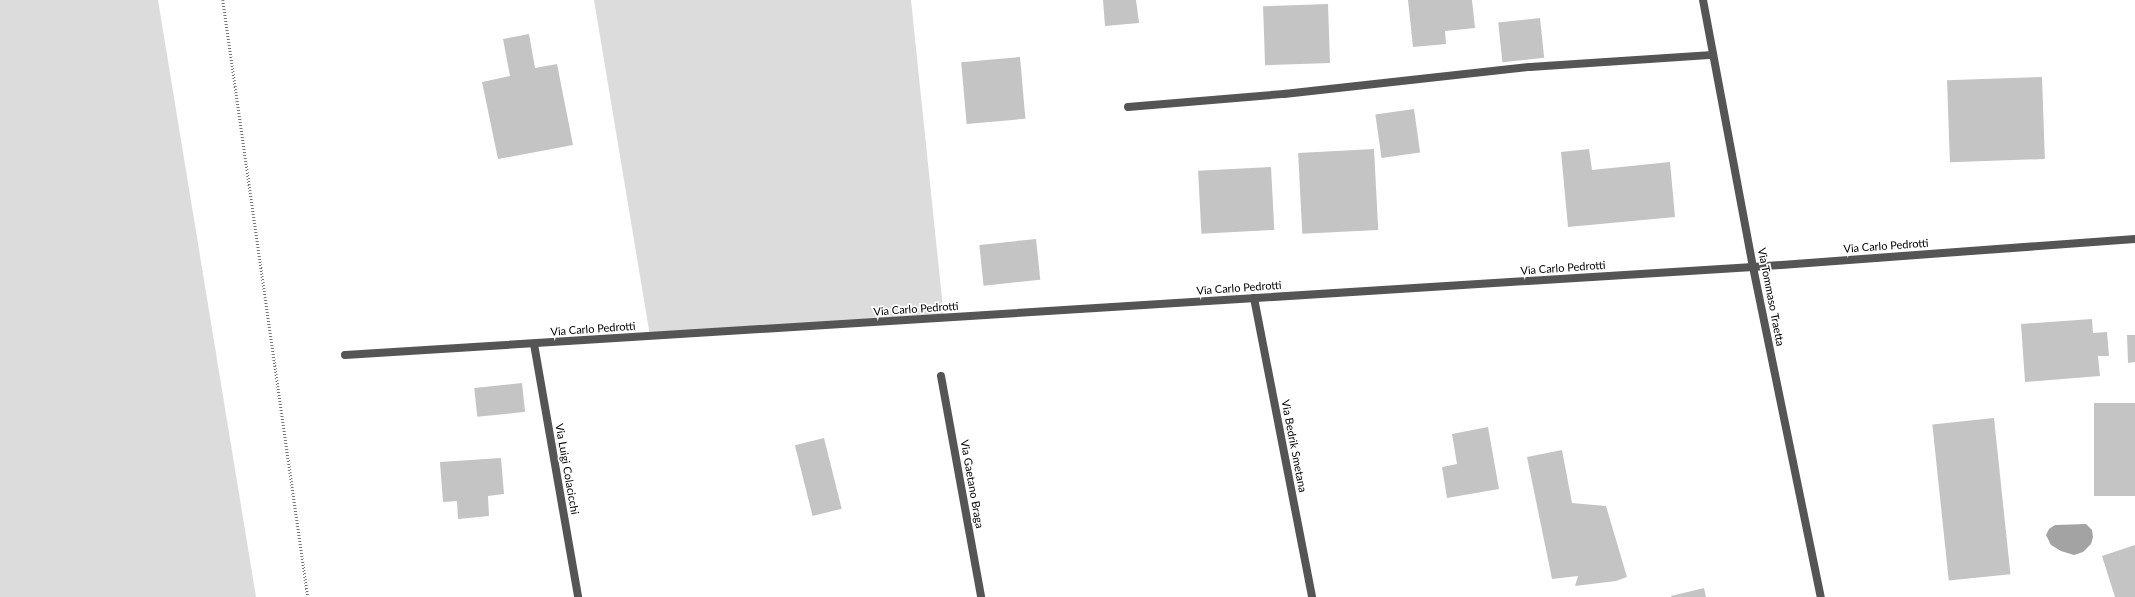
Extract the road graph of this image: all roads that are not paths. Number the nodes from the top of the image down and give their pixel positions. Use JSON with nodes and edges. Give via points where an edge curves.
{"nodes":[{"id":1,"x":1703,"y":0,"type":"edge"},
{"id":2,"x":1713,"y":54,"type":"junction"},
{"id":3,"x":1128,"y":107,"type":"dead end"},
{"id":4,"x":2135,"y":239,"type":"edge"},
{"id":5,"x":1753,"y":267,"type":"junction"},
{"id":6,"x":1254,"y":298,"type":"junction"},
{"id":7,"x":534,"y":344,"type":"junction"},
{"id":8,"x":345,"y":355,"type":"dead end"},
{"id":9,"x":941,"y":376,"type":"dead end"},
{"id":10,"x":578,"y":597,"type":"edge"},
{"id":11,"x":981,"y":597,"type":"edge"},
{"id":12,"x":1312,"y":597,"type":"edge"},
{"id":13,"x":1821,"y":597,"type":"edge"}],
"edges":[{"from":1,"to":2,"type":"street","name":"Via Tommaso Traetta"},
{"from":2,"to":3,"type":"street","via":[[1530,67],[1284,94]]},
{"from":2,"to":5,"type":"street","name":"Via Tommaso Traetta"},
{"from":4,"to":5,"type":"street","name":"Via Carlo Pedrotti"},
{"from":5,"to":6,"type":"street","name":"Via Carlo Pedrotti"},
{"from":5,"to":13,"type":"street","name":"Via Tommaso Traetta"},
{"from":6,"to":7,"type":"street","name":"Via Carlo Pedrotti"},
{"from":6,"to":12,"type":"street","name":"Via Bedrik Smetana"},
{"from":7,"to":8,"type":"street","name":"Via Carlo Pedrotti"},
{"from":7,"to":10,"type":"street","name":"Via Luigi Colacicchi"},
{"from":9,"to":11,"type":"street","name":"Via Gaetano Braga"}]}
